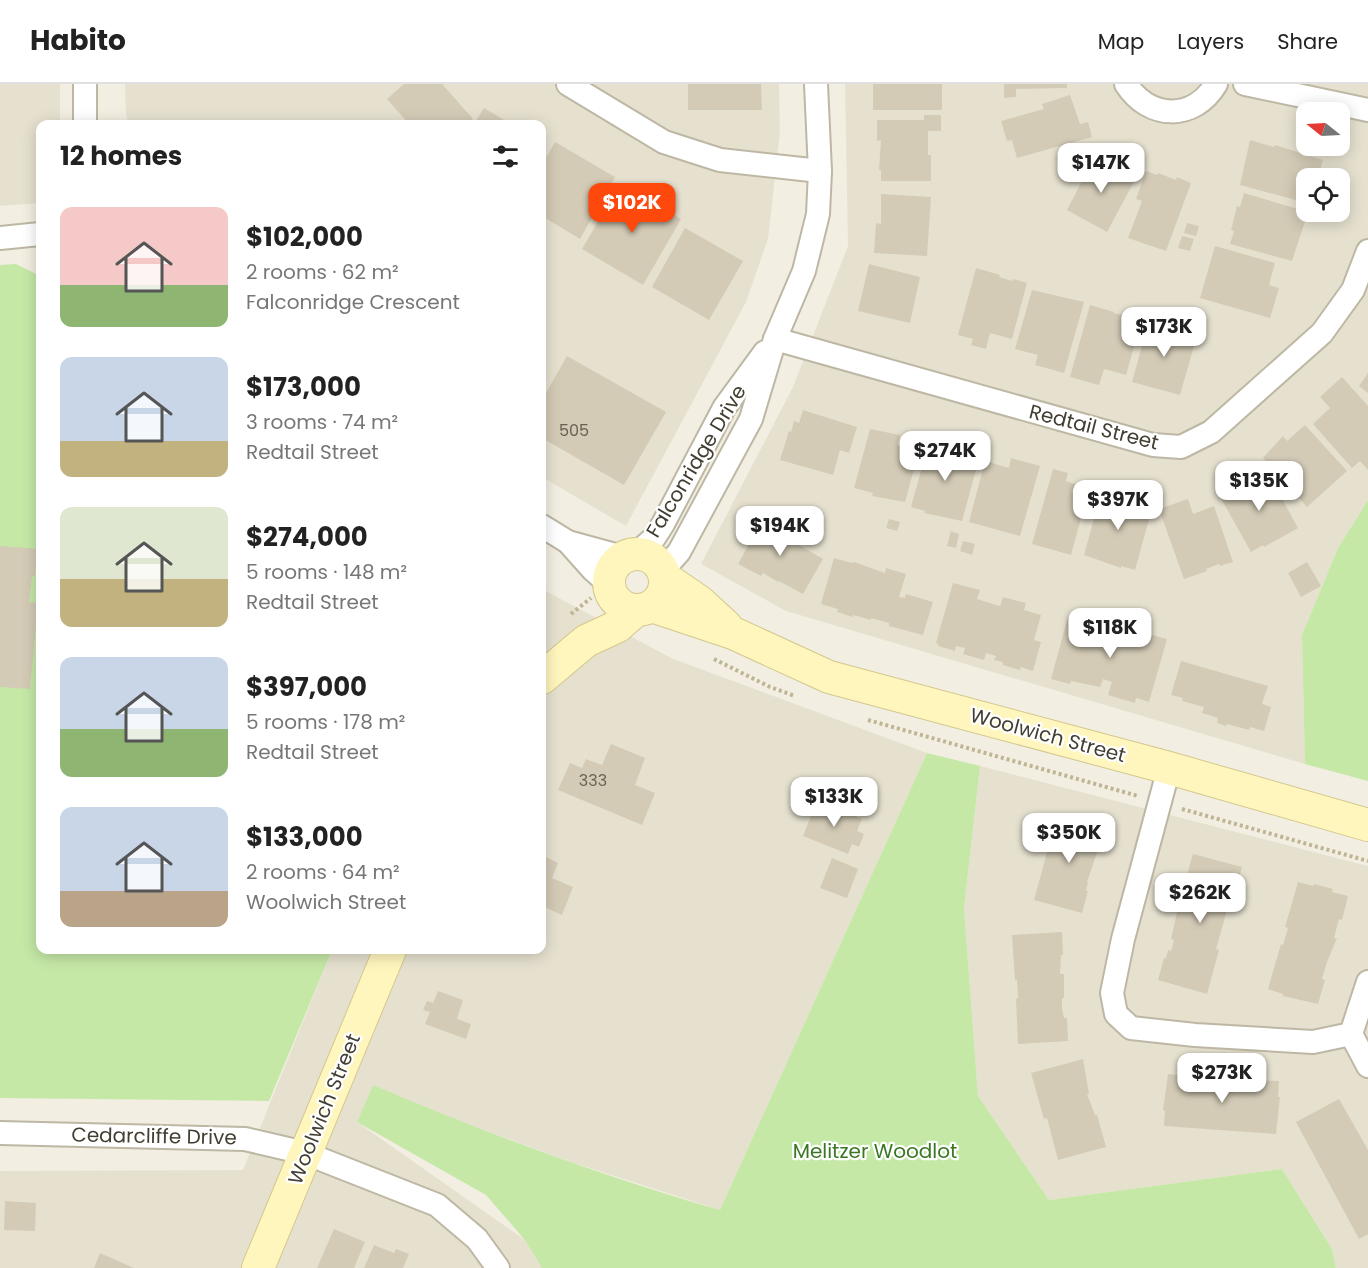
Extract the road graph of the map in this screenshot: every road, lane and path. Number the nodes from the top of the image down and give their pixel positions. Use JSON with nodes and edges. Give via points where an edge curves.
{"nodes":[{"id":1,"x":85,"y":84,"type":"edge"},
{"id":2,"x":568,"y":84,"type":"edge"},
{"id":3,"x":816,"y":84,"type":"edge"},
{"id":4,"x":1126,"y":84,"type":"edge"},
{"id":5,"x":1216,"y":84,"type":"edge"},
{"id":6,"x":1245,"y":84,"type":"edge"},
{"id":7,"x":1368,"y":110,"type":"edge"},
{"id":8,"x":85,"y":120,"type":"edge"},
{"id":9,"x":820,"y":171,"type":"junction"},
{"id":10,"x":36,"y":234,"type":"edge"},
{"id":11,"x":0,"y":238,"type":"edge"},
{"id":12,"x":1368,"y":251,"type":"edge"},
{"id":13,"x":775,"y":339,"type":"junction"},
{"id":14,"x":546,"y":528,"type":"edge"},
{"id":15,"x":568,"y":542,"type":"junction"},
{"id":16,"x":630,"y":555,"type":"junction"},
{"id":17,"x":664,"y":574,"type":"junction"},
{"id":18,"x":627,"y":599,"type":"junction"},
{"id":19,"x":733,"y":633,"type":"junction"},
{"id":20,"x":546,"y":675,"type":"edge"},
{"id":21,"x":1169,"y":768,"type":"junction"},
{"id":22,"x":1368,"y":825,"type":"edge"},
{"id":23,"x":388,"y":954,"type":"edge"},
{"id":24,"x":1368,"y":982,"type":"edge"},
{"id":25,"x":1351,"y":1034,"type":"junction"},
{"id":26,"x":1368,"y":1066,"type":"edge"},
{"id":27,"x":0,"y":1133,"type":"edge"},
{"id":28,"x":305,"y":1153,"type":"junction"},
{"id":29,"x":258,"y":1268,"type":"edge"},
{"id":30,"x":498,"y":1268,"type":"edge"}],
"edges":[{"from":1,"to":8,"type":"street"},
{"from":2,"to":9,"type":"street","via":[[664,142],[720,160]]},
{"from":3,"to":9,"type":"street","name":"Falconridge Drive"},
{"from":4,"to":5,"type":"street","via":[[1147,106],[1163,112],[1197,105]]},
{"from":6,"to":7,"type":"street"},
{"from":9,"to":13,"type":"street","name":"Falconridge Drive","via":[[818,214],[804,271]]},
{"from":10,"to":11,"type":"street"},
{"from":12,"to":13,"type":"street","name":"Redtail Street","via":[[1353,290],[1322,333],[1211,432],[1181,447],[1153,446]]},
{"from":13,"to":16,"type":"street","name":"Falconridge Drive","via":[[724,408],[663,525],[654,538]]},
{"from":13,"to":17,"type":"street","name":"Falconridge Drive","via":[[751,419]]},
{"from":14,"to":15,"type":"street"},
{"from":15,"to":16,"type":"street"},
{"from":15,"to":18,"type":"street"},
{"from":16,"to":17,"type":"street","name":"Woolwich Street","via":[[653,558]]},
{"from":16,"to":18,"type":"street","via":[[612,569]]},
{"from":17,"to":18,"type":"street","via":[[663,594]]},
{"from":17,"to":19,"type":"street","name":"Woolwich Street"},
{"from":18,"to":19,"type":"street","name":"Woolwich Street"},
{"from":18,"to":20,"type":"street","via":[[598,612],[586,640]]},
{"from":19,"to":21,"type":"street","name":"Woolwich Street","via":[[829,677]]},
{"from":21,"to":22,"type":"street","name":"Woolwich Street"},
{"from":21,"to":25,"type":"street","via":[[1121,950],[1112,993],[1116,1014],[1131,1028],[1195,1035],[1313,1042]]},
{"from":23,"to":28,"type":"street","name":"Woolwich Street"},
{"from":24,"to":25,"type":"street"},
{"from":25,"to":26,"type":"street"},
{"from":27,"to":28,"type":"street","name":"Cedarcliffe Drive","via":[[245,1138]]},
{"from":28,"to":29,"type":"street","name":"Woolwich Street"},
{"from":28,"to":30,"type":"street","name":"Cedarcliffe Drive","via":[[437,1205],[477,1239]]}]}
